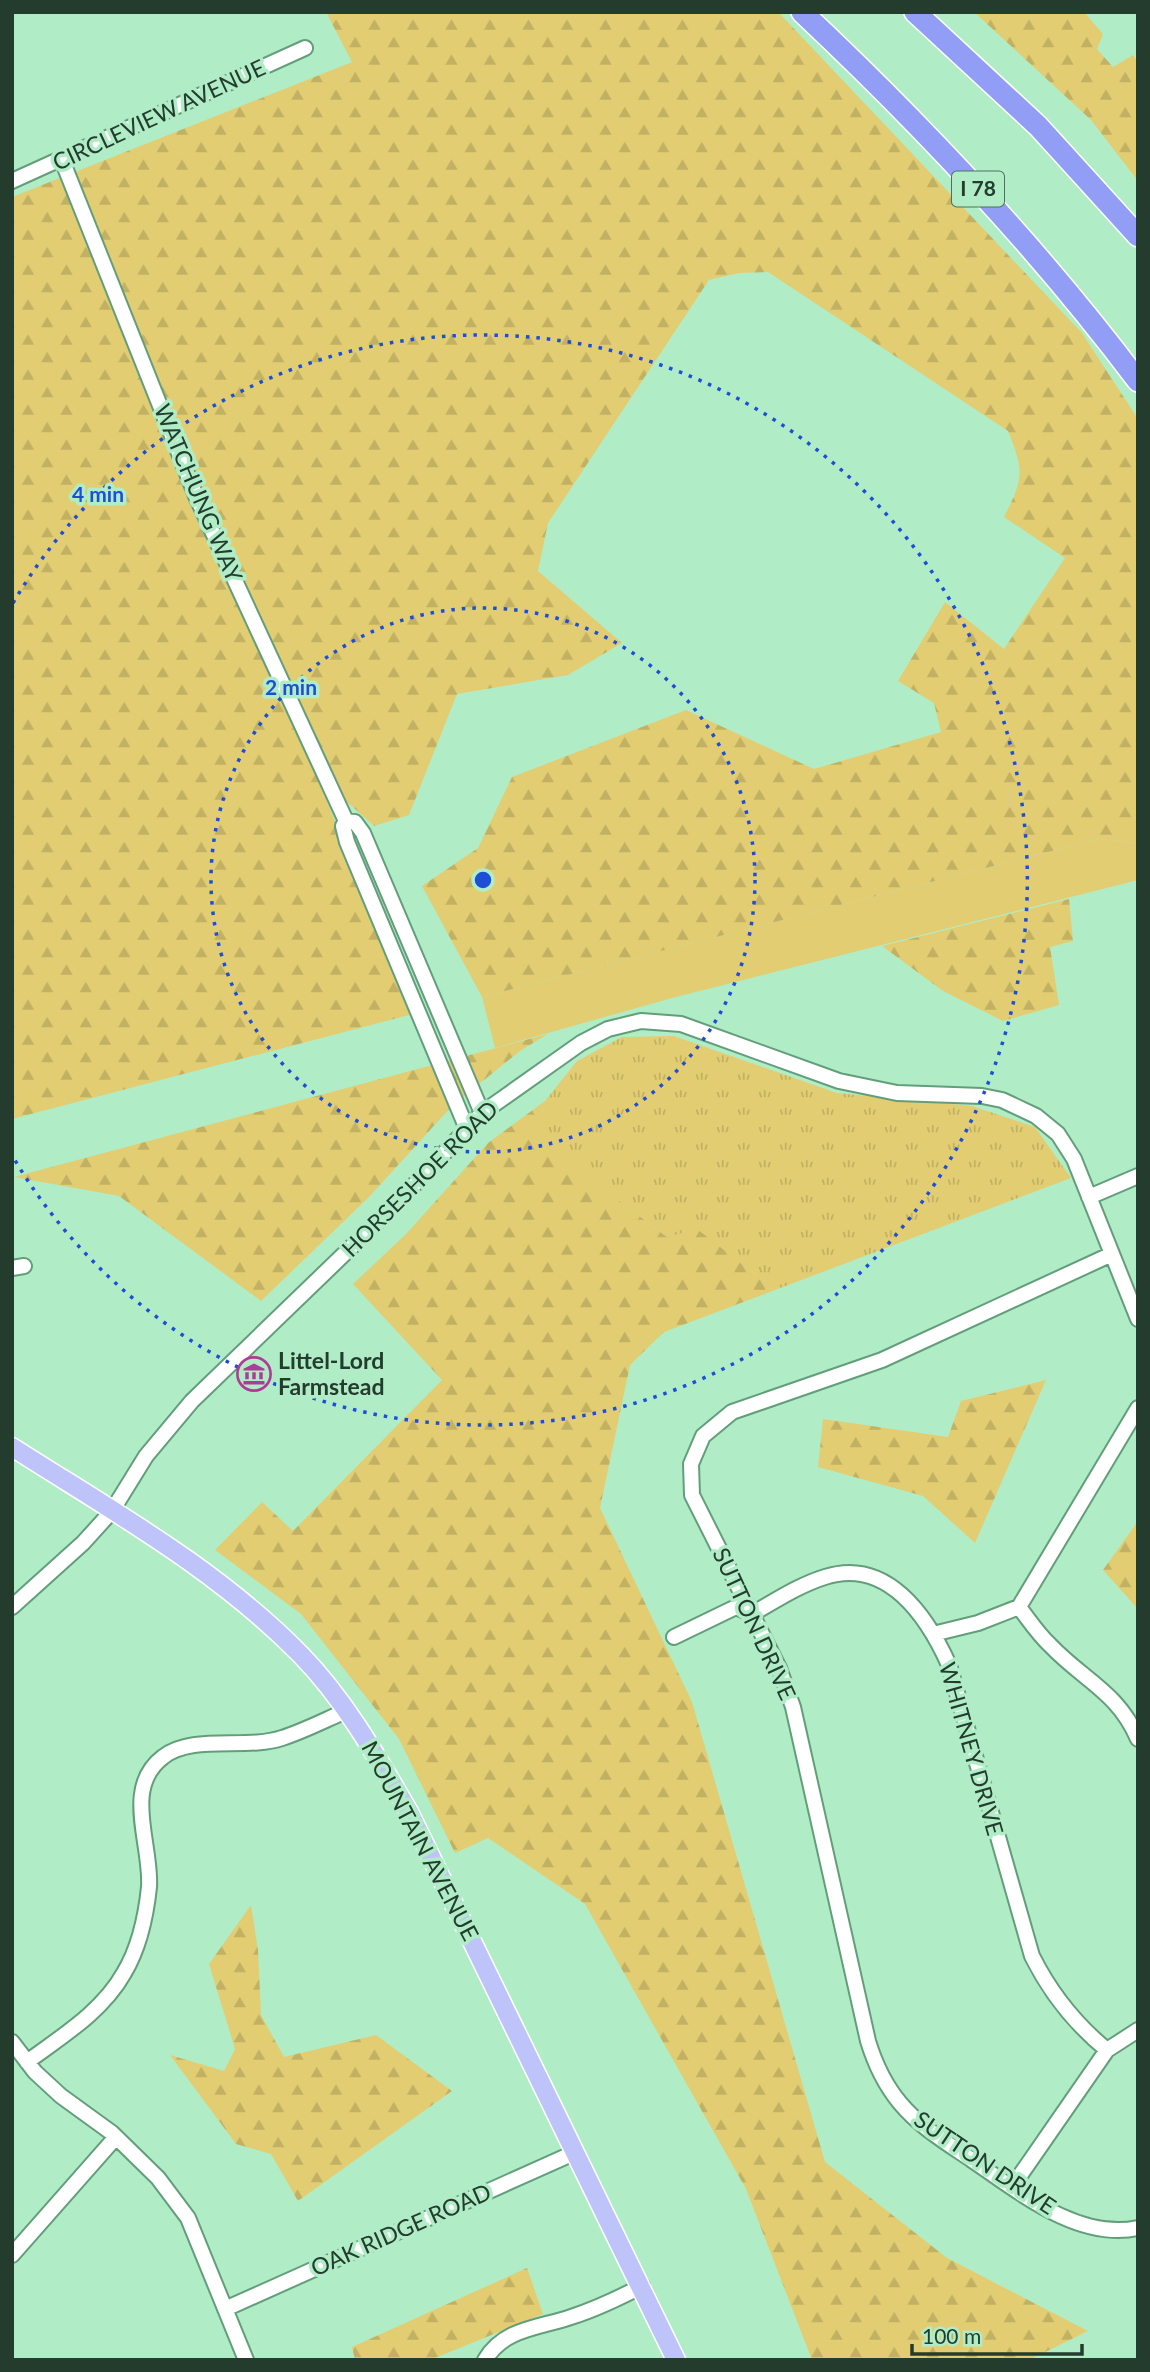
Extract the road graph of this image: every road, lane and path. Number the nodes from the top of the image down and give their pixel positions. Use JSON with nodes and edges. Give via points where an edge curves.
{"nodes":[{"id":1,"x":802,"y":12,"type":"edge"},
{"id":2,"x":915,"y":12,"type":"edge"},
{"id":3,"x":304,"y":48,"type":"dead end"},
{"id":4,"x":62,"y":160,"type":"junction"},
{"id":5,"x":12,"y":181,"type":"edge"},
{"id":6,"x":1138,"y":236,"type":"edge"},
{"id":7,"x":1138,"y":381,"type":"edge"},
{"id":8,"x":346,"y":821,"type":"junction"},
{"id":9,"x":482,"y":1113,"type":"junction"},
{"id":10,"x":467,"y":1129,"type":"junction"},
{"id":11,"x":1138,"y":1176,"type":"edge"},
{"id":12,"x":1089,"y":1197,"type":"junction"},
{"id":13,"x":1112,"y":1254,"type":"junction"},
{"id":14,"x":1138,"y":1319,"type":"edge"},
{"id":15,"x":1138,"y":1408,"type":"edge"},
{"id":16,"x":12,"y":1447,"type":"edge"},
{"id":17,"x":111,"y":1511,"type":"junction"},
{"id":18,"x":12,"y":1607,"type":"edge"},
{"id":19,"x":1019,"y":1607,"type":"junction"},
{"id":20,"x":752,"y":1614,"type":"junction"},
{"id":21,"x":933,"y":1634,"type":"junction"},
{"id":22,"x":674,"y":1637,"type":"dead end"},
{"id":23,"x":346,"y":1711,"type":"junction"},
{"id":24,"x":1138,"y":1739,"type":"edge"},
{"id":25,"x":1138,"y":2030,"type":"edge"},
{"id":26,"x":12,"y":2042,"type":"edge"},
{"id":27,"x":1107,"y":2050,"type":"junction"},
{"id":28,"x":27,"y":2062,"type":"junction"},
{"id":29,"x":116,"y":2137,"type":"junction"},
{"id":30,"x":576,"y":2152,"type":"junction"},
{"id":31,"x":1012,"y":2187,"type":"junction"},
{"id":32,"x":1138,"y":2228,"type":"edge"},
{"id":33,"x":12,"y":2255,"type":"edge"},
{"id":34,"x":642,"y":2286,"type":"junction"},
{"id":35,"x":225,"y":2309,"type":"junction"},
{"id":36,"x":246,"y":2360,"type":"edge"},
{"id":37,"x":485,"y":2360,"type":"edge"},
{"id":38,"x":676,"y":2360,"type":"edge"}],
"edges":[{"from":1,"to":7,"type":"highway","number":"I 78","via":[[1012,226]]},
{"from":2,"to":6,"type":"highway","via":[[1038,126]]},
{"from":3,"to":4,"type":"street","name":"CIRCLEVIEW AVENUE"},
{"from":4,"to":5,"type":"street","name":"CIRCLEVIEW AVENUE"},
{"from":4,"to":8,"type":"street","name":"WATCHUNG WAY","via":[[196,496]]},
{"from":8,"to":9,"type":"street","name":"WATCHUNG WAY","via":[[355,822],[363,833]]},
{"from":8,"to":10,"type":"street","name":"WATCHUNG WAY","via":[[347,842]]},
{"from":9,"to":10,"type":"street","name":"HORSESHOE ROAD"},
{"from":9,"to":12,"type":"street","name":"HORSESHOE ROAD","via":[[594,1036],[624,1024],[670,1022],[839,1081],[915,1095],[982,1096],[1023,1108],[1047,1124],[1067,1146]]},
{"from":10,"to":17,"type":"street","name":"HORSESHOE ROAD","via":[[192,1401],[146,1456]]},
{"from":11,"to":12,"type":"street"},
{"from":12,"to":13,"type":"street","name":"HORSESHOE ROAD"},
{"from":13,"to":14,"type":"street","name":"HORSESHOE ROAD"},
{"from":13,"to":20,"type":"street","name":"SUTTON DRIVE","via":[[882,1360],[739,1409],[713,1425],[693,1457],[692,1495]]},
{"from":15,"to":19,"type":"street"},
{"from":16,"to":17,"type":"main road","name":"MOUNTAIN AVENUE"},
{"from":17,"to":18,"type":"street","name":"HORSESHOE ROAD"},
{"from":17,"to":23,"type":"main road","name":"MOUNTAIN AVENUE","via":[[244,1601],[303,1656]]},
{"from":19,"to":21,"type":"street"},
{"from":19,"to":24,"type":"street","via":[[1050,1646],[1110,1695]]},
{"from":20,"to":21,"type":"street","name":"WHITNEY DRIVE","via":[[823,1577],[858,1573],[891,1584]]},
{"from":20,"to":22,"type":"street","via":[[736,1607]]},
{"from":20,"to":31,"type":"street","name":"SUTTON DRIVE","via":[[793,1707],[868,2041],[880,2073],[899,2102],[923,2126]]},
{"from":21,"to":27,"type":"street","name":"WHITNEY DRIVE","via":[[955,1685],[1032,1956],[1056,1998]]},
{"from":23,"to":28,"type":"street","via":[[282,1738],[245,1745],[182,1747],[152,1767],[140,1801],[149,1887],[135,1952],[108,1998]]},
{"from":23,"to":30,"type":"main road","name":"MOUNTAIN AVENUE","via":[[409,1812]]},
{"from":25,"to":27,"type":"street"},
{"from":26,"to":28,"type":"street"},
{"from":27,"to":31,"type":"street"},
{"from":28,"to":29,"type":"street","via":[[61,2096]]},
{"from":29,"to":33,"type":"street"},
{"from":29,"to":35,"type":"street","via":[[158,2178],[188,2218]]},
{"from":30,"to":34,"type":"main road","name":"MOUNTAIN AVENUE"},
{"from":30,"to":35,"type":"street","name":"OAK RIDGE ROAD"},
{"from":31,"to":32,"type":"street","name":"SUTTON DRIVE","via":[[1038,2204],[1088,2225],[1110,2230]]},
{"from":34,"to":37,"type":"street","via":[[571,2317],[510,2334]]},
{"from":34,"to":38,"type":"main road","name":"MOUNTAIN AVENUE"},
{"from":35,"to":36,"type":"street"}]}
